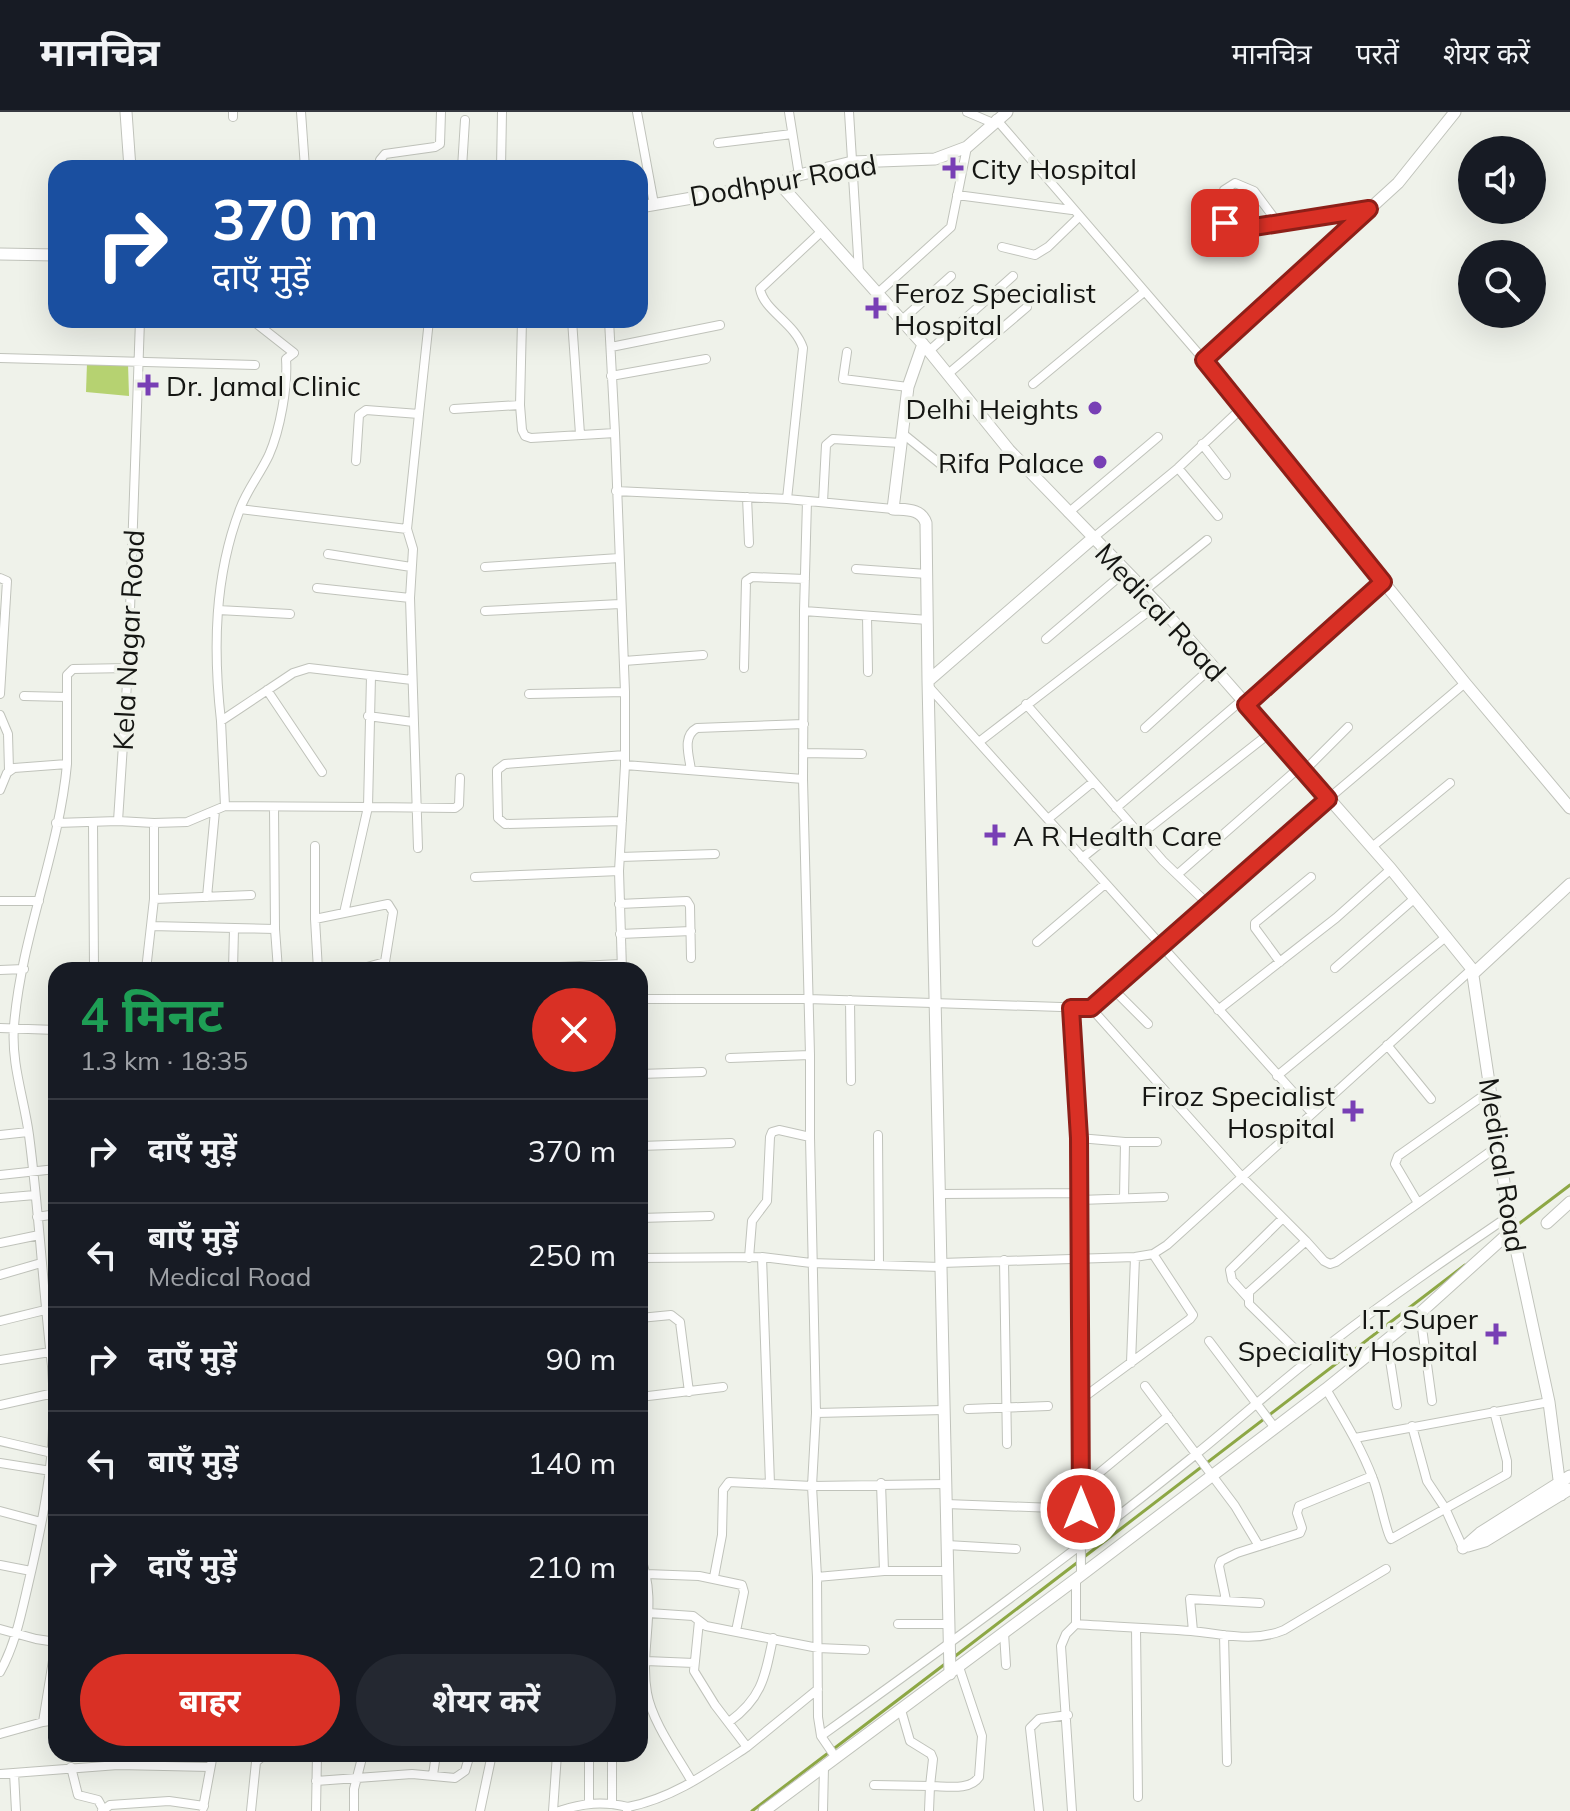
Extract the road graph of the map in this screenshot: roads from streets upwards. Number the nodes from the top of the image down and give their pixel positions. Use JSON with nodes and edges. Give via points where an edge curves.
{"nodes":[{"id":1,"x":126,"y":112,"type":"edge"},
{"id":2,"x":301,"y":112,"type":"edge"},
{"id":3,"x":441,"y":112,"type":"edge"},
{"id":4,"x":502,"y":112,"type":"edge"},
{"id":5,"x":637,"y":112,"type":"edge"},
{"id":6,"x":789,"y":112,"type":"edge"},
{"id":7,"x":849,"y":112,"type":"edge"},
{"id":8,"x":967,"y":112,"type":"edge"},
{"id":9,"x":1455,"y":112,"type":"edge"},
{"id":10,"x":1001,"y":116,"type":"edge"},
{"id":11,"x":465,"y":120,"type":"dead end"},
{"id":12,"x":792,"y":134,"type":"junction"},
{"id":13,"x":718,"y":143,"type":"dead end"},
{"id":14,"x":967,"y":147,"type":"junction"},
{"id":15,"x":129,"y":160,"type":"edge"},
{"id":16,"x":304,"y":160,"type":"edge"},
{"id":17,"x":380,"y":160,"type":"edge"},
{"id":18,"x":462,"y":160,"type":"edge"},
{"id":19,"x":501,"y":160,"type":"edge"},
{"id":20,"x":646,"y":160,"type":"edge"},
{"id":21,"x":852,"y":162,"type":"junction"},
{"id":22,"x":648,"y":172,"type":"edge"},
{"id":23,"x":799,"y":175,"type":"junction"},
{"id":24,"x":779,"y":183,"type":"junction"},
{"id":25,"x":957,"y":195,"type":"junction"},
{"id":26,"x":654,"y":204,"type":"junction"},
{"id":27,"x":648,"y":205,"type":"edge"},
{"id":28,"x":1369,"y":209,"type":"junction"},
{"id":29,"x":1076,"y":214,"type":"junction"},
{"id":30,"x":1278,"y":223,"type":"junction"},
{"id":31,"x":822,"y":231,"type":"junction"},
{"id":32,"x":1002,"y":247,"type":"dead end"},
{"id":33,"x":0,"y":254,"type":"edge"},
{"id":34,"x":48,"y":255,"type":"edge"},
{"id":35,"x":859,"y":272,"type":"junction"},
{"id":36,"x":951,"y":276,"type":"dead end"},
{"id":37,"x":1013,"y":276,"type":"dead end"},
{"id":38,"x":1144,"y":292,"type":"junction"},
{"id":39,"x":878,"y":293,"type":"junction"},
{"id":40,"x":1027,"y":307,"type":"dead end"},
{"id":41,"x":902,"y":320,"type":"junction"},
{"id":42,"x":720,"y":325,"type":"dead end"},
{"id":43,"x":140,"y":328,"type":"edge"},
{"id":44,"x":262,"y":328,"type":"edge"},
{"id":45,"x":428,"y":328,"type":"edge"},
{"id":46,"x":522,"y":328,"type":"edge"},
{"id":47,"x":573,"y":328,"type":"edge"},
{"id":48,"x":610,"y":328,"type":"edge"},
{"id":49,"x":611,"y":347,"type":"junction"},
{"id":50,"x":926,"y":347,"type":"junction"},
{"id":51,"x":847,"y":352,"type":"dead end"},
{"id":52,"x":0,"y":358,"type":"edge"},
{"id":53,"x":706,"y":359,"type":"dead end"},
{"id":54,"x":1204,"y":360,"type":"junction"},
{"id":55,"x":140,"y":363,"type":"junction"},
{"id":56,"x":255,"y":365,"type":"dead end"},
{"id":57,"x":948,"y":374,"type":"junction"},
{"id":58,"x":611,"y":376,"type":"junction"},
{"id":59,"x":1033,"y":384,"type":"dead end"},
{"id":60,"x":908,"y":387,"type":"junction"},
{"id":61,"x":520,"y":405,"type":"junction"},
{"id":62,"x":1242,"y":408,"type":"junction"},
{"id":63,"x":454,"y":409,"type":"dead end"},
{"id":64,"x":419,"y":414,"type":"junction"},
{"id":65,"x":615,"y":433,"type":"junction"},
{"id":66,"x":580,"y":434,"type":"junction"},
{"id":67,"x":1158,"y":437,"type":"dead end"},
{"id":68,"x":901,"y":438,"type":"junction"},
{"id":69,"x":1202,"y":444,"type":"junction"},
{"id":70,"x":356,"y":461,"type":"dead end"},
{"id":71,"x":944,"y":467,"type":"dead end"},
{"id":72,"x":1178,"y":468,"type":"junction"},
{"id":73,"x":1226,"y":475,"type":"dead end"},
{"id":74,"x":616,"y":491,"type":"junction"},
{"id":75,"x":747,"y":497,"type":"junction"},
{"id":76,"x":787,"y":499,"type":"junction"},
{"id":77,"x":807,"y":501,"type":"junction"},
{"id":78,"x":823,"y":502,"type":"junction"},
{"id":79,"x":240,"y":509,"type":"junction"},
{"id":80,"x":893,"y":509,"type":"junction"},
{"id":81,"x":1068,"y":513,"type":"junction"},
{"id":82,"x":1218,"y":516,"type":"dead end"},
{"id":83,"x":407,"y":529,"type":"junction"},
{"id":84,"x":1093,"y":538,"type":"junction"},
{"id":85,"x":1207,"y":540,"type":"dead end"},
{"id":86,"x":749,"y":543,"type":"dead end"},
{"id":87,"x":328,"y":554,"type":"dead end"},
{"id":88,"x":619,"y":558,"type":"junction"},
{"id":89,"x":411,"y":567,"type":"junction"},
{"id":90,"x":485,"y":567,"type":"dead end"},
{"id":91,"x":856,"y":569,"type":"dead end"},
{"id":92,"x":1126,"y":571,"type":"junction"},
{"id":93,"x":927,"y":574,"type":"junction"},
{"id":94,"x":0,"y":578,"type":"edge"},
{"id":95,"x":805,"y":579,"type":"junction"},
{"id":96,"x":1383,"y":582,"type":"junction"},
{"id":97,"x":317,"y":588,"type":"dead end"},
{"id":98,"x":1145,"y":590,"type":"junction"},
{"id":99,"x":410,"y":598,"type":"junction"},
{"id":100,"x":620,"y":604,"type":"junction"},
{"id":101,"x":1158,"y":604,"type":"junction"},
{"id":102,"x":218,"y":610,"type":"junction"},
{"id":103,"x":485,"y":611,"type":"dead end"},
{"id":104,"x":804,"y":611,"type":"junction"},
{"id":105,"x":290,"y":614,"type":"dead end"},
{"id":106,"x":867,"y":616,"type":"junction"},
{"id":107,"x":928,"y":620,"type":"junction"},
{"id":108,"x":1046,"y":639,"type":"dead end"},
{"id":109,"x":703,"y":655,"type":"dead end"},
{"id":110,"x":624,"y":661,"type":"junction"},
{"id":111,"x":1212,"y":667,"type":"junction"},
{"id":112,"x":128,"y":668,"type":"junction"},
{"id":113,"x":744,"y":668,"type":"dead end"},
{"id":114,"x":868,"y":672,"type":"dead end"},
{"id":115,"x":371,"y":676,"type":"junction"},
{"id":116,"x":412,"y":680,"type":"junction"},
{"id":117,"x":1465,"y":683,"type":"junction"},
{"id":118,"x":928,"y":684,"type":"junction"},
{"id":119,"x":267,"y":690,"type":"junction"},
{"id":120,"x":625,"y":692,"type":"junction"},
{"id":121,"x":0,"y":694,"type":"edge"},
{"id":122,"x":529,"y":694,"type":"dead end"},
{"id":123,"x":24,"y":696,"type":"dead end"},
{"id":124,"x":67,"y":697,"type":"junction"},
{"id":125,"x":1244,"y":703,"type":"junction"},
{"id":126,"x":1026,"y":704,"type":"junction"},
{"id":127,"x":0,"y":715,"type":"edge"},
{"id":128,"x":368,"y":716,"type":"junction"},
{"id":129,"x":221,"y":721,"type":"junction"},
{"id":130,"x":413,"y":722,"type":"junction"},
{"id":131,"x":804,"y":724,"type":"junction"},
{"id":132,"x":1348,"y":727,"type":"dead end"},
{"id":133,"x":1145,"y":728,"type":"dead end"},
{"id":134,"x":1270,"y":733,"type":"junction"},
{"id":135,"x":979,"y":742,"type":"junction"},
{"id":136,"x":803,"y":753,"type":"junction"},
{"id":137,"x":862,"y":754,"type":"dead end"},
{"id":138,"x":625,"y":755,"type":"junction"},
{"id":139,"x":67,"y":764,"type":"junction"},
{"id":140,"x":625,"y":765,"type":"junction"},
{"id":141,"x":1302,"y":769,"type":"junction"},
{"id":142,"x":9,"y":770,"type":"junction"},
{"id":143,"x":691,"y":770,"type":"junction"},
{"id":144,"x":322,"y":772,"type":"dead end"},
{"id":145,"x":460,"y":778,"type":"dead end"},
{"id":146,"x":803,"y":779,"type":"junction"},
{"id":147,"x":1093,"y":782,"type":"junction"},
{"id":148,"x":1450,"y":783,"type":"dead end"},
{"id":149,"x":0,"y":790,"type":"edge"},
{"id":150,"x":1328,"y":799,"type":"junction"},
{"id":151,"x":225,"y":806,"type":"junction"},
{"id":152,"x":274,"y":807,"type":"junction"},
{"id":153,"x":368,"y":807,"type":"junction"},
{"id":154,"x":417,"y":808,"type":"junction"},
{"id":155,"x":1116,"y":808,"type":"junction"},
{"id":156,"x":1570,"y":808,"type":"edge"},
{"id":157,"x":215,"y":811,"type":"junction"},
{"id":158,"x":1048,"y":819,"type":"junction"},
{"id":159,"x":118,"y":821,"type":"junction"},
{"id":160,"x":622,"y":821,"type":"junction"},
{"id":161,"x":1128,"y":821,"type":"junction"},
{"id":162,"x":93,"y":822,"type":"junction"},
{"id":163,"x":56,"y":823,"type":"junction"},
{"id":164,"x":154,"y":823,"type":"junction"},
{"id":165,"x":1140,"y":835,"type":"junction"},
{"id":166,"x":315,"y":846,"type":"dead end"},
{"id":167,"x":1372,"y":847,"type":"junction"},
{"id":168,"x":418,"y":848,"type":"dead end"},
{"id":169,"x":715,"y":854,"type":"dead end"},
{"id":170,"x":620,"y":857,"type":"junction"},
{"id":171,"x":1082,"y":858,"type":"junction"},
{"id":172,"x":1391,"y":869,"type":"junction"},
{"id":173,"x":619,"y":871,"type":"junction"},
{"id":174,"x":1178,"y":874,"type":"junction"},
{"id":175,"x":475,"y":877,"type":"dead end"},
{"id":176,"x":1311,"y":877,"type":"dead end"},
{"id":177,"x":1105,"y":884,"type":"junction"},
{"id":178,"x":1570,"y":884,"type":"edge"},
{"id":179,"x":251,"y":895,"type":"dead end"},
{"id":180,"x":207,"y":897,"type":"junction"},
{"id":181,"x":1415,"y":898,"type":"junction"},
{"id":182,"x":154,"y":899,"type":"junction"},
{"id":183,"x":0,"y":901,"type":"edge"},
{"id":184,"x":39,"y":901,"type":"junction"},
{"id":185,"x":619,"y":904,"type":"junction"},
{"id":186,"x":1209,"y":905,"type":"junction"},
{"id":187,"x":344,"y":913,"type":"junction"},
{"id":188,"x":315,"y":919,"type":"junction"},
{"id":189,"x":151,"y":926,"type":"junction"},
{"id":190,"x":234,"y":929,"type":"junction"},
{"id":191,"x":275,"y":929,"type":"junction"},
{"id":192,"x":691,"y":931,"type":"junction"},
{"id":193,"x":620,"y":934,"type":"junction"},
{"id":194,"x":1447,"y":936,"type":"junction"},
{"id":195,"x":1037,"y":942,"type":"dead end"},
{"id":196,"x":1161,"y":946,"type":"junction"},
{"id":197,"x":691,"y":958,"type":"dead end"},
{"id":198,"x":94,"y":962,"type":"edge"},
{"id":199,"x":147,"y":962,"type":"edge"},
{"id":200,"x":233,"y":962,"type":"edge"},
{"id":201,"x":277,"y":962,"type":"edge"},
{"id":202,"x":318,"y":962,"type":"edge"},
{"id":203,"x":386,"y":962,"type":"edge"},
{"id":204,"x":621,"y":962,"type":"edge"},
{"id":205,"x":1280,"y":962,"type":"junction"},
{"id":206,"x":1335,"y":968,"type":"dead end"},
{"id":207,"x":24,"y":969,"type":"junction"},
{"id":208,"x":0,"y":970,"type":"edge"},
{"id":209,"x":1473,"y":971,"type":"junction"},
{"id":210,"x":1113,"y":989,"type":"junction"},
{"id":211,"x":648,"y":999,"type":"edge"},
{"id":212,"x":808,"y":999,"type":"junction"},
{"id":213,"x":850,"y":1000,"type":"junction"},
{"id":214,"x":935,"y":1004,"type":"junction"},
{"id":215,"x":1071,"y":1008,"type":"junction"},
{"id":216,"x":1091,"y":1008,"type":"junction"},
{"id":217,"x":1218,"y":1010,"type":"junction"},
{"id":218,"x":1148,"y":1024,"type":"dead end"},
{"id":219,"x":0,"y":1028,"type":"edge"},
{"id":220,"x":14,"y":1028,"type":"junction"},
{"id":221,"x":48,"y":1030,"type":"edge"},
{"id":222,"x":1387,"y":1045,"type":"junction"},
{"id":223,"x":810,"y":1055,"type":"junction"},
{"id":224,"x":730,"y":1058,"type":"dead end"},
{"id":225,"x":702,"y":1072,"type":"dead end"},
{"id":226,"x":648,"y":1074,"type":"edge"},
{"id":227,"x":1277,"y":1076,"type":"junction"},
{"id":228,"x":851,"y":1081,"type":"dead end"},
{"id":229,"x":1490,"y":1091,"type":"junction"},
{"id":230,"x":1431,"y":1099,"type":"dead end"},
{"id":231,"x":1312,"y":1113,"type":"junction"},
{"id":232,"x":28,"y":1132,"type":"junction"},
{"id":233,"x":0,"y":1135,"type":"edge"},
{"id":234,"x":878,"y":1135,"type":"dead end"},
{"id":235,"x":810,"y":1137,"type":"junction"},
{"id":236,"x":1079,"y":1138,"type":"junction"},
{"id":237,"x":1125,"y":1142,"type":"junction"},
{"id":238,"x":1157,"y":1142,"type":"dead end"},
{"id":239,"x":731,"y":1143,"type":"dead end"},
{"id":240,"x":648,"y":1146,"type":"edge"},
{"id":241,"x":1498,"y":1146,"type":"junction"},
{"id":242,"x":48,"y":1170,"type":"edge"},
{"id":243,"x":32,"y":1172,"type":"junction"},
{"id":244,"x":0,"y":1175,"type":"edge"},
{"id":245,"x":1243,"y":1178,"type":"junction"},
{"id":246,"x":940,"y":1194,"type":"junction"},
{"id":247,"x":35,"y":1195,"type":"junction"},
{"id":248,"x":1080,"y":1197,"type":"junction"},
{"id":249,"x":1164,"y":1197,"type":"dead end"},
{"id":250,"x":0,"y":1198,"type":"edge"},
{"id":251,"x":1124,"y":1198,"type":"junction"},
{"id":252,"x":1570,"y":1202,"type":"edge"},
{"id":253,"x":1418,"y":1203,"type":"junction"},
{"id":254,"x":48,"y":1215,"type":"edge"},
{"id":255,"x":710,"y":1216,"type":"dead end"},
{"id":256,"x":1509,"y":1216,"type":"junction"},
{"id":257,"x":37,"y":1217,"type":"junction"},
{"id":258,"x":648,"y":1218,"type":"edge"},
{"id":259,"x":1283,"y":1218,"type":"junction"},
{"id":260,"x":1547,"y":1223,"type":"dead end"},
{"id":261,"x":1512,"y":1230,"type":"junction"},
{"id":262,"x":39,"y":1235,"type":"junction"},
{"id":263,"x":1306,"y":1241,"type":"junction"},
{"id":264,"x":0,"y":1243,"type":"edge"},
{"id":265,"x":1153,"y":1254,"type":"junction"},
{"id":266,"x":762,"y":1257,"type":"junction"},
{"id":267,"x":1080,"y":1257,"type":"junction"},
{"id":268,"x":1135,"y":1257,"type":"junction"},
{"id":269,"x":648,"y":1258,"type":"edge"},
{"id":270,"x":749,"y":1258,"type":"junction"},
{"id":271,"x":1004,"y":1260,"type":"junction"},
{"id":272,"x":41,"y":1263,"type":"junction"},
{"id":273,"x":811,"y":1263,"type":"junction"},
{"id":274,"x":879,"y":1264,"type":"junction"},
{"id":275,"x":941,"y":1265,"type":"junction"},
{"id":276,"x":0,"y":1275,"type":"edge"},
{"id":277,"x":48,"y":1294,"type":"edge"},
{"id":278,"x":43,"y":1296,"type":"junction"},
{"id":279,"x":1248,"y":1298,"type":"junction"},
{"id":280,"x":45,"y":1310,"type":"junction"},
{"id":281,"x":1420,"y":1313,"type":"junction"},
{"id":282,"x":648,"y":1317,"type":"edge"},
{"id":283,"x":48,"y":1318,"type":"edge"},
{"id":284,"x":0,"y":1321,"type":"edge"},
{"id":285,"x":1209,"y":1341,"type":"dead end"},
{"id":286,"x":1387,"y":1341,"type":"junction"},
{"id":287,"x":1297,"y":1351,"type":"dead end"},
{"id":288,"x":48,"y":1352,"type":"edge"},
{"id":289,"x":0,"y":1360,"type":"edge"},
{"id":290,"x":1131,"y":1363,"type":"junction"},
{"id":291,"x":1145,"y":1386,"type":"dead end"},
{"id":292,"x":723,"y":1387,"type":"dead end"},
{"id":293,"x":1326,"y":1389,"type":"junction"},
{"id":294,"x":689,"y":1392,"type":"junction"},
{"id":295,"x":48,"y":1394,"type":"edge"},
{"id":296,"x":648,"y":1396,"type":"edge"},
{"id":297,"x":1080,"y":1400,"type":"junction"},
{"id":298,"x":1432,"y":1401,"type":"dead end"},
{"id":299,"x":1549,"y":1402,"type":"junction"},
{"id":300,"x":0,"y":1405,"type":"edge"},
{"id":301,"x":1397,"y":1405,"type":"dead end"},
{"id":302,"x":1048,"y":1406,"type":"dead end"},
{"id":303,"x":1258,"y":1406,"type":"junction"},
{"id":304,"x":1006,"y":1408,"type":"junction"},
{"id":305,"x":968,"y":1409,"type":"dead end"},
{"id":306,"x":944,"y":1410,"type":"junction"},
{"id":307,"x":1494,"y":1411,"type":"junction"},
{"id":308,"x":816,"y":1413,"type":"junction"},
{"id":309,"x":1168,"y":1416,"type":"junction"},
{"id":310,"x":1271,"y":1423,"type":"junction"},
{"id":311,"x":1412,"y":1426,"type":"junction"},
{"id":312,"x":1355,"y":1438,"type":"junction"},
{"id":313,"x":0,"y":1441,"type":"edge"},
{"id":314,"x":1007,"y":1444,"type":"dead end"},
{"id":315,"x":48,"y":1452,"type":"edge"},
{"id":316,"x":1196,"y":1454,"type":"junction"},
{"id":317,"x":0,"y":1463,"type":"edge"},
{"id":318,"x":48,"y":1471,"type":"edge"},
{"id":319,"x":1213,"y":1476,"type":"junction"},
{"id":320,"x":1372,"y":1476,"type":"junction"},
{"id":321,"x":1570,"y":1476,"type":"edge"},
{"id":322,"x":881,"y":1483,"type":"junction"},
{"id":323,"x":770,"y":1484,"type":"junction"},
{"id":324,"x":946,"y":1484,"type":"junction"},
{"id":325,"x":48,"y":1486,"type":"edge"},
{"id":326,"x":812,"y":1486,"type":"junction"},
{"id":327,"x":1081,"y":1488,"type":"junction"},
{"id":328,"x":1563,"y":1489,"type":"edge"},
{"id":329,"x":946,"y":1504,"type":"junction"},
{"id":330,"x":1445,"y":1508,"type":"junction"},
{"id":331,"x":1081,"y":1509,"type":"junction"},
{"id":332,"x":0,"y":1511,"type":"edge"},
{"id":333,"x":41,"y":1522,"type":"junction"},
{"id":334,"x":947,"y":1545,"type":"junction"},
{"id":335,"x":1259,"y":1546,"type":"junction"},
{"id":336,"x":1463,"y":1548,"type":"joint"},
{"id":337,"x":1016,"y":1549,"type":"dead end"},
{"id":338,"x":1082,"y":1553,"type":"junction"},
{"id":339,"x":0,"y":1565,"type":"edge"},
{"id":340,"x":1386,"y":1569,"type":"dead end"},
{"id":341,"x":31,"y":1571,"type":"junction"},
{"id":342,"x":884,"y":1571,"type":"junction"},
{"id":343,"x":948,"y":1571,"type":"junction"},
{"id":344,"x":648,"y":1574,"type":"edge"},
{"id":345,"x":714,"y":1577,"type":"junction"},
{"id":346,"x":817,"y":1577,"type":"junction"},
{"id":347,"x":1079,"y":1578,"type":"junction"},
{"id":348,"x":648,"y":1600,"type":"edge"},
{"id":349,"x":1226,"y":1600,"type":"junction"},
{"id":350,"x":1260,"y":1603,"type":"dead end"},
{"id":351,"x":649,"y":1613,"type":"junction"},
{"id":352,"x":699,"y":1621,"type":"junction"},
{"id":353,"x":898,"y":1624,"type":"dead end"},
{"id":354,"x":949,"y":1624,"type":"junction"},
{"id":355,"x":1076,"y":1624,"type":"junction"},
{"id":356,"x":1136,"y":1628,"type":"junction"},
{"id":357,"x":0,"y":1629,"type":"edge"},
{"id":358,"x":648,"y":1629,"type":"edge"},
{"id":359,"x":736,"y":1631,"type":"junction"},
{"id":360,"x":1193,"y":1631,"type":"junction"},
{"id":361,"x":1004,"y":1633,"type":"junction"},
{"id":362,"x":16,"y":1634,"type":"junction"},
{"id":363,"x":1224,"y":1635,"type":"junction"},
{"id":364,"x":773,"y":1638,"type":"junction"},
{"id":365,"x":48,"y":1640,"type":"edge"},
{"id":366,"x":818,"y":1648,"type":"junction"},
{"id":367,"x":865,"y":1650,"type":"dead end"},
{"id":368,"x":951,"y":1659,"type":"junction"},
{"id":369,"x":648,"y":1661,"type":"edge"},
{"id":370,"x":694,"y":1663,"type":"junction"},
{"id":371,"x":1006,"y":1665,"type":"dead end"},
{"id":372,"x":0,"y":1672,"type":"edge"},
{"id":373,"x":818,"y":1689,"type":"junction"},
{"id":374,"x":648,"y":1699,"type":"edge"},
{"id":375,"x":48,"y":1700,"type":"edge"},
{"id":376,"x":901,"y":1710,"type":"junction"},
{"id":377,"x":1068,"y":1715,"type":"junction"},
{"id":378,"x":48,"y":1721,"type":"edge"},
{"id":379,"x":43,"y":1722,"type":"junction"},
{"id":380,"x":729,"y":1722,"type":"junction"},
{"id":381,"x":0,"y":1734,"type":"edge"},
{"id":382,"x":824,"y":1740,"type":"junction"},
{"id":383,"x":747,"y":1747,"type":"junction"},
{"id":384,"x":834,"y":1755,"type":"junction"},
{"id":385,"x":130,"y":1762,"type":"edge"},
{"id":386,"x":171,"y":1762,"type":"edge"},
{"id":387,"x":211,"y":1762,"type":"edge"},
{"id":388,"x":256,"y":1762,"type":"edge"},
{"id":389,"x":317,"y":1762,"type":"edge"},
{"id":390,"x":361,"y":1762,"type":"edge"},
{"id":391,"x":435,"y":1762,"type":"edge"},
{"id":392,"x":467,"y":1762,"type":"edge"},
{"id":393,"x":490,"y":1762,"type":"edge"},
{"id":394,"x":557,"y":1762,"type":"edge"},
{"id":395,"x":589,"y":1762,"type":"dead end"},
{"id":396,"x":612,"y":1762,"type":"edge"},
{"id":397,"x":1227,"y":1762,"type":"dead end"},
{"id":398,"x":130,"y":1765,"type":"junction"},
{"id":399,"x":171,"y":1766,"type":"junction"},
{"id":400,"x":71,"y":1767,"type":"junction"},
{"id":401,"x":210,"y":1767,"type":"junction"},
{"id":402,"x":824,"y":1767,"type":"junction"},
{"id":403,"x":14,"y":1773,"type":"junction"},
{"id":404,"x":0,"y":1774,"type":"edge"},
{"id":405,"x":433,"y":1775,"type":"junction"},
{"id":406,"x":357,"y":1777,"type":"junction"},
{"id":407,"x":316,"y":1781,"type":"junction"},
{"id":408,"x":692,"y":1782,"type":"junction"},
{"id":409,"x":874,"y":1785,"type":"dead end"},
{"id":410,"x":930,"y":1786,"type":"junction"},
{"id":411,"x":1138,"y":1797,"type":"dead end"},
{"id":412,"x":612,"y":1803,"type":"junction"},
{"id":413,"x":584,"y":1806,"type":"edge"},
{"id":414,"x":203,"y":1808,"type":"edge"},
{"id":415,"x":627,"y":1809,"type":"edge"},
{"id":416,"x":103,"y":1810,"type":"edge"},
{"id":417,"x":16,"y":1811,"type":"edge"},
{"id":418,"x":251,"y":1811,"type":"edge"},
{"id":419,"x":316,"y":1811,"type":"edge"},
{"id":420,"x":354,"y":1811,"type":"edge"},
{"id":421,"x":480,"y":1811,"type":"edge"},
{"id":422,"x":556,"y":1811,"type":"edge"},
{"id":423,"x":764,"y":1811,"type":"edge"},
{"id":424,"x":823,"y":1811,"type":"edge"},
{"id":425,"x":929,"y":1811,"type":"edge"},
{"id":426,"x":1039,"y":1811,"type":"edge"},
{"id":427,"x":1072,"y":1811,"type":"edge"}],
"edges":[{"from":1,"to":15,"type":"street"},
{"from":2,"to":16,"type":"street"},
{"from":3,"to":17,"type":"street","via":[[440,144],[385,154]]},
{"from":4,"to":19,"type":"street"},
{"from":5,"to":20,"type":"street"},
{"from":6,"to":12,"type":"street"},
{"from":7,"to":21,"type":"street"},
{"from":8,"to":10,"type":"street"},
{"from":9,"to":28,"type":"street","via":[[1398,183]]},
{"from":10,"to":14,"type":"street","name":"Dodhpur Road"},
{"from":10,"to":29,"type":"street","via":[[1033,165]]},
{"from":11,"to":18,"type":"street"},
{"from":12,"to":13,"type":"street"},
{"from":12,"to":23,"type":"street"},
{"from":14,"to":21,"type":"street","name":"Dodhpur Road","via":[[935,159]]},
{"from":14,"to":25,"type":"street"},
{"from":21,"to":23,"type":"street","name":"Dodhpur Road"},
{"from":21,"to":35,"type":"street"},
{"from":22,"to":26,"type":"street"},
{"from":23,"to":24,"type":"street","name":"Dodhpur Road"},
{"from":24,"to":26,"type":"street","name":"Dodhpur Road"},
{"from":24,"to":31,"type":"street","name":"Medical Road"},
{"from":25,"to":29,"type":"street"},
{"from":25,"to":39,"type":"street","via":[[951,227]]},
{"from":26,"to":27,"type":"street","name":"Dodhpur Road"},
{"from":28,"to":30,"type":"street"},
{"from":28,"to":54,"type":"street"},
{"from":29,"to":32,"type":"street","via":[[1035,255]]},
{"from":29,"to":38,"type":"street"},
{"from":30,"to":30,"type":"street","via":[[1235,230],[1219,211],[1224,190],[1235,183],[1254,191]]},
{"from":31,"to":35,"type":"street","name":"Medical Road"},
{"from":31,"to":76,"type":"street","via":[[760,289],[803,348]]},
{"from":33,"to":34,"type":"street"},
{"from":35,"to":39,"type":"street","name":"Medical Road"},
{"from":36,"to":41,"type":"street"},
{"from":37,"to":50,"type":"street"},
{"from":38,"to":54,"type":"street"},
{"from":38,"to":59,"type":"street"},
{"from":39,"to":41,"type":"street","name":"Medical Road"},
{"from":40,"to":57,"type":"street"},
{"from":41,"to":50,"type":"street","name":"Medical Road"},
{"from":42,"to":49,"type":"street"},
{"from":43,"to":55,"type":"street","name":"Kela Nagar Road"},
{"from":44,"to":79,"type":"street","via":[[294,353],[286,359],[276,434]]},
{"from":45,"to":64,"type":"street"},
{"from":46,"to":61,"type":"street"},
{"from":47,"to":66,"type":"street"},
{"from":48,"to":49,"type":"street"},
{"from":49,"to":58,"type":"street"},
{"from":50,"to":57,"type":"street","name":"Medical Road"},
{"from":50,"to":60,"type":"street"},
{"from":51,"to":60,"type":"street","via":[[843,379]]},
{"from":52,"to":55,"type":"street"},
{"from":53,"to":58,"type":"street"},
{"from":54,"to":62,"type":"street"},
{"from":55,"to":56,"type":"street"},
{"from":55,"to":112,"type":"street","name":"Kela Nagar Road"},
{"from":57,"to":81,"type":"street","name":"Medical Road"},
{"from":58,"to":65,"type":"street"},
{"from":60,"to":68,"type":"street"},
{"from":61,"to":63,"type":"street"},
{"from":61,"to":66,"type":"street","via":[[525,436]]},
{"from":62,"to":69,"type":"street"},
{"from":62,"to":96,"type":"street"},
{"from":64,"to":70,"type":"street","via":[[362,411]]},
{"from":64,"to":83,"type":"street"},
{"from":65,"to":66,"type":"street"},
{"from":65,"to":74,"type":"street"},
{"from":67,"to":81,"type":"street"},
{"from":68,"to":71,"type":"street"},
{"from":68,"to":78,"type":"street","via":[[829,441]]},
{"from":68,"to":80,"type":"street"},
{"from":69,"to":72,"type":"street"},
{"from":69,"to":73,"type":"street"},
{"from":72,"to":82,"type":"street"},
{"from":72,"to":84,"type":"street"},
{"from":74,"to":75,"type":"street"},
{"from":74,"to":88,"type":"street"},
{"from":75,"to":76,"type":"street"},
{"from":75,"to":86,"type":"street"},
{"from":76,"to":77,"type":"street"},
{"from":77,"to":78,"type":"street"},
{"from":77,"to":95,"type":"street"},
{"from":78,"to":80,"type":"street"},
{"from":79,"to":83,"type":"street"},
{"from":79,"to":102,"type":"street"},
{"from":80,"to":93,"type":"street","via":[[923,516]]},
{"from":81,"to":84,"type":"street","name":"Medical Road"},
{"from":83,"to":89,"type":"street"},
{"from":84,"to":92,"type":"street","name":"Medical Road"},
{"from":84,"to":118,"type":"street"},
{"from":85,"to":98,"type":"street"},
{"from":87,"to":89,"type":"street"},
{"from":88,"to":90,"type":"street"},
{"from":88,"to":100,"type":"street"},
{"from":89,"to":99,"type":"street"},
{"from":91,"to":93,"type":"street"},
{"from":92,"to":98,"type":"street","name":"Medical Road"},
{"from":92,"to":108,"type":"street"},
{"from":93,"to":107,"type":"street"},
{"from":94,"to":121,"type":"street","via":[[7,581]]},
{"from":95,"to":104,"type":"street"},
{"from":95,"to":113,"type":"street","via":[[746,581]]},
{"from":96,"to":117,"type":"street"},
{"from":96,"to":125,"type":"street"},
{"from":97,"to":99,"type":"street"},
{"from":98,"to":101,"type":"street","name":"Medical Road"},
{"from":99,"to":116,"type":"street"},
{"from":100,"to":103,"type":"street"},
{"from":100,"to":110,"type":"street"},
{"from":101,"to":111,"type":"street","name":"Medical Road"},
{"from":101,"to":126,"type":"street"},
{"from":102,"to":105,"type":"street"},
{"from":102,"to":129,"type":"street"},
{"from":104,"to":106,"type":"street"},
{"from":104,"to":131,"type":"street"},
{"from":106,"to":107,"type":"street"},
{"from":106,"to":114,"type":"street"},
{"from":107,"to":118,"type":"street"},
{"from":109,"to":110,"type":"street"},
{"from":110,"to":120,"type":"street"},
{"from":111,"to":125,"type":"street","name":"Medical Road"},
{"from":111,"to":133,"type":"street"},
{"from":112,"to":124,"type":"street","via":[[73,669],[67,675]]},
{"from":112,"to":159,"type":"street","name":"Kela Nagar Road"},
{"from":115,"to":116,"type":"street"},
{"from":115,"to":119,"type":"street","via":[[309,668]]},
{"from":115,"to":128,"type":"street"},
{"from":116,"to":130,"type":"street"},
{"from":117,"to":150,"type":"street"},
{"from":117,"to":156,"type":"street"},
{"from":118,"to":135,"type":"street"},
{"from":118,"to":214,"type":"street"},
{"from":119,"to":129,"type":"street"},
{"from":119,"to":144,"type":"street"},
{"from":120,"to":122,"type":"street"},
{"from":120,"to":138,"type":"street"},
{"from":123,"to":124,"type":"street"},
{"from":124,"to":139,"type":"street"},
{"from":125,"to":134,"type":"street","name":"Medical Road"},
{"from":125,"to":155,"type":"street"},
{"from":126,"to":135,"type":"street"},
{"from":126,"to":147,"type":"street"},
{"from":127,"to":142,"type":"street","via":[[8,734]]},
{"from":128,"to":130,"type":"street"},
{"from":128,"to":153,"type":"street"},
{"from":129,"to":151,"type":"street"},
{"from":130,"to":154,"type":"street"},
{"from":131,"to":136,"type":"street"},
{"from":131,"to":143,"type":"street","via":[[697,728],[687,738]]},
{"from":132,"to":141,"type":"street"},
{"from":134,"to":141,"type":"street","name":"Medical Road"},
{"from":134,"to":165,"type":"street"},
{"from":135,"to":158,"type":"street"},
{"from":136,"to":137,"type":"street"},
{"from":136,"to":146,"type":"street"},
{"from":138,"to":140,"type":"street"},
{"from":138,"to":160,"type":"street","via":[[505,764],[497,775],[498,818],[505,824]]},
{"from":139,"to":142,"type":"street"},
{"from":139,"to":163,"type":"street"},
{"from":140,"to":143,"type":"street"},
{"from":140,"to":160,"type":"street"},
{"from":141,"to":150,"type":"street","name":"Medical Road"},
{"from":141,"to":174,"type":"street"},
{"from":142,"to":149,"type":"street"},
{"from":143,"to":146,"type":"street"},
{"from":145,"to":154,"type":"street","via":[[458,807]]},
{"from":146,"to":212,"type":"street"},
{"from":147,"to":155,"type":"street"},
{"from":147,"to":158,"type":"street"},
{"from":148,"to":167,"type":"street"},
{"from":150,"to":167,"type":"street","name":"Medical Road"},
{"from":150,"to":186,"type":"street"},
{"from":151,"to":152,"type":"street"},
{"from":151,"to":157,"type":"street"},
{"from":152,"to":153,"type":"street"},
{"from":152,"to":191,"type":"street"},
{"from":153,"to":154,"type":"street"},
{"from":153,"to":187,"type":"street"},
{"from":154,"to":168,"type":"street"},
{"from":155,"to":161,"type":"street"},
{"from":157,"to":164,"type":"street","via":[[187,822]]},
{"from":157,"to":180,"type":"street"},
{"from":158,"to":171,"type":"street"},
{"from":159,"to":162,"type":"street"},
{"from":159,"to":164,"type":"street"},
{"from":160,"to":170,"type":"street"},
{"from":161,"to":165,"type":"street"},
{"from":161,"to":171,"type":"street"},
{"from":162,"to":163,"type":"street"},
{"from":162,"to":198,"type":"street"},
{"from":163,"to":184,"type":"street"},
{"from":164,"to":182,"type":"street"},
{"from":165,"to":174,"type":"street"},
{"from":166,"to":188,"type":"street"},
{"from":167,"to":172,"type":"street","name":"Medical Road"},
{"from":169,"to":170,"type":"street"},
{"from":170,"to":173,"type":"street"},
{"from":171,"to":177,"type":"street"},
{"from":172,"to":181,"type":"street","name":"Medical Road"},
{"from":172,"to":205,"type":"street"},
{"from":173,"to":175,"type":"street"},
{"from":173,"to":185,"type":"street"},
{"from":174,"to":186,"type":"street"},
{"from":176,"to":205,"type":"street","via":[[1255,923]]},
{"from":177,"to":195,"type":"street"},
{"from":177,"to":196,"type":"street"},
{"from":178,"to":209,"type":"street"},
{"from":179,"to":180,"type":"street"},
{"from":180,"to":182,"type":"street"},
{"from":181,"to":194,"type":"street","name":"Medical Road"},
{"from":181,"to":206,"type":"street"},
{"from":182,"to":189,"type":"street"},
{"from":183,"to":184,"type":"street"},
{"from":184,"to":207,"type":"street"},
{"from":185,"to":192,"type":"street","via":[[687,901]]},
{"from":185,"to":193,"type":"street"},
{"from":186,"to":196,"type":"street"},
{"from":187,"to":188,"type":"street"},
{"from":187,"to":203,"type":"street","via":[[391,905]]},
{"from":188,"to":202,"type":"street"},
{"from":189,"to":190,"type":"street"},
{"from":189,"to":199,"type":"street"},
{"from":190,"to":191,"type":"street"},
{"from":190,"to":200,"type":"street"},
{"from":191,"to":201,"type":"street"},
{"from":192,"to":193,"type":"street"},
{"from":192,"to":197,"type":"street"},
{"from":193,"to":204,"type":"street"},
{"from":194,"to":209,"type":"street","name":"Medical Road"},
{"from":194,"to":227,"type":"street"},
{"from":196,"to":210,"type":"street"},
{"from":196,"to":217,"type":"street"},
{"from":205,"to":217,"type":"street"},
{"from":207,"to":208,"type":"street"},
{"from":207,"to":220,"type":"street"},
{"from":209,"to":222,"type":"street"},
{"from":209,"to":229,"type":"street","name":"Medical Road"},
{"from":210,"to":216,"type":"street"},
{"from":210,"to":218,"type":"street"},
{"from":211,"to":212,"type":"street"},
{"from":212,"to":213,"type":"street"},
{"from":212,"to":223,"type":"street"},
{"from":213,"to":214,"type":"street"},
{"from":213,"to":228,"type":"street"},
{"from":214,"to":215,"type":"street"},
{"from":214,"to":246,"type":"street"},
{"from":215,"to":216,"type":"street"},
{"from":215,"to":236,"type":"street"},
{"from":216,"to":245,"type":"street"},
{"from":217,"to":227,"type":"street"},
{"from":219,"to":220,"type":"street"},
{"from":220,"to":221,"type":"street"},
{"from":220,"to":232,"type":"street","via":[[17,1083]]},
{"from":222,"to":230,"type":"street"},
{"from":222,"to":231,"type":"street"},
{"from":223,"to":224,"type":"street"},
{"from":223,"to":235,"type":"street"},
{"from":225,"to":226,"type":"street"},
{"from":227,"to":231,"type":"street"},
{"from":229,"to":241,"type":"street","name":"Medical Road"},
{"from":229,"to":253,"type":"street","via":[[1398,1156],[1395,1164]]},
{"from":231,"to":245,"type":"street"},
{"from":232,"to":233,"type":"street"},
{"from":232,"to":243,"type":"street"},
{"from":234,"to":274,"type":"street"},
{"from":235,"to":270,"type":"street","via":[[772,1132],[767,1201],[752,1221]]},
{"from":235,"to":273,"type":"street"},
{"from":236,"to":237,"type":"street"},
{"from":236,"to":248,"type":"street"},
{"from":237,"to":238,"type":"street"},
{"from":237,"to":251,"type":"street"},
{"from":239,"to":240,"type":"street"},
{"from":241,"to":253,"type":"street"},
{"from":241,"to":256,"type":"street","name":"Medical Road"},
{"from":242,"to":243,"type":"street"},
{"from":243,"to":244,"type":"street"},
{"from":243,"to":247,"type":"street"},
{"from":245,"to":259,"type":"street"},
{"from":245,"to":265,"type":"street"},
{"from":246,"to":248,"type":"street"},
{"from":246,"to":275,"type":"street"},
{"from":247,"to":250,"type":"street"},
{"from":247,"to":257,"type":"street"},
{"from":248,"to":251,"type":"street"},
{"from":248,"to":267,"type":"street"},
{"from":249,"to":251,"type":"street"},
{"from":252,"to":260,"type":"street"},
{"from":253,"to":263,"type":"street","via":[[1336,1262],[1324,1261]]},
{"from":254,"to":257,"type":"street"},
{"from":255,"to":258,"type":"street"},
{"from":256,"to":261,"type":"street","name":"Medical Road"},
{"from":256,"to":303,"type":"street","via":[[1341,1336]]},
{"from":257,"to":262,"type":"street"},
{"from":259,"to":263,"type":"street"},
{"from":259,"to":279,"type":"street","via":[[1230,1270]]},
{"from":261,"to":281,"type":"street"},
{"from":261,"to":299,"type":"street","name":"Medical Road"},
{"from":262,"to":264,"type":"street"},
{"from":262,"to":272,"type":"street"},
{"from":263,"to":279,"type":"street"},
{"from":265,"to":268,"type":"street"},
{"from":265,"to":290,"type":"street","via":[[1193,1315]]},
{"from":266,"to":270,"type":"street"},
{"from":266,"to":273,"type":"street"},
{"from":266,"to":323,"type":"street"},
{"from":267,"to":268,"type":"street"},
{"from":267,"to":271,"type":"street"},
{"from":267,"to":297,"type":"street"},
{"from":268,"to":290,"type":"street"},
{"from":269,"to":270,"type":"street"},
{"from":271,"to":275,"type":"street"},
{"from":271,"to":304,"type":"street"},
{"from":272,"to":276,"type":"street"},
{"from":272,"to":278,"type":"street"},
{"from":273,"to":274,"type":"street"},
{"from":273,"to":308,"type":"street"},
{"from":274,"to":275,"type":"street"},
{"from":275,"to":306,"type":"street"},
{"from":277,"to":278,"type":"street"},
{"from":278,"to":280,"type":"street"},
{"from":279,"to":287,"type":"street"},
{"from":280,"to":283,"type":"street"},
{"from":280,"to":284,"type":"street"},
{"from":281,"to":286,"type":"street"},
{"from":281,"to":298,"type":"street"},
{"from":282,"to":294,"type":"street","via":[[671,1315],[680,1322]]},
{"from":285,"to":303,"type":"street"},
{"from":286,"to":293,"type":"street"},
{"from":286,"to":301,"type":"street"},
{"from":288,"to":289,"type":"street"},
{"from":290,"to":297,"type":"street"},
{"from":291,"to":309,"type":"street"},
{"from":292,"to":294,"type":"street"},
{"from":293,"to":310,"type":"street"},
{"from":293,"to":312,"type":"street"},
{"from":294,"to":296,"type":"street"},
{"from":295,"to":300,"type":"street"},
{"from":297,"to":327,"type":"street"},
{"from":299,"to":307,"type":"street"},
{"from":299,"to":328,"type":"street","name":"Medical Road"},
{"from":302,"to":304,"type":"street"},
{"from":303,"to":310,"type":"street"},
{"from":303,"to":316,"type":"street"},
{"from":304,"to":305,"type":"street"},
{"from":304,"to":314,"type":"street"},
{"from":306,"to":308,"type":"street"},
{"from":306,"to":324,"type":"street"},
{"from":307,"to":311,"type":"street"},
{"from":307,"to":330,"type":"street","via":[[1507,1474]]},
{"from":308,"to":326,"type":"street"},
{"from":309,"to":316,"type":"street"},
{"from":309,"to":327,"type":"street"},
{"from":310,"to":319,"type":"street"},
{"from":311,"to":312,"type":"street"},
{"from":311,"to":330,"type":"street","via":[[1427,1481]]},
{"from":312,"to":320,"type":"street"},
{"from":313,"to":315,"type":"street"},
{"from":316,"to":319,"type":"street"},
{"from":316,"to":338,"type":"street"},
{"from":317,"to":318,"type":"street"},
{"from":319,"to":335,"type":"street"},
{"from":319,"to":347,"type":"street"},
{"from":320,"to":330,"type":"street","via":[[1391,1539]]},
{"from":320,"to":335,"type":"street","via":[[1299,1506],[1300,1533]]},
{"from":321,"to":328,"type":"street"},
{"from":322,"to":324,"type":"street"},
{"from":322,"to":326,"type":"street"},
{"from":322,"to":342,"type":"street"},
{"from":323,"to":326,"type":"street"},
{"from":323,"to":345,"type":"street","via":[[725,1485]]},
{"from":324,"to":329,"type":"street"},
{"from":325,"to":333,"type":"street"},
{"from":326,"to":346,"type":"street"},
{"from":327,"to":331,"type":"street"},
{"from":328,"to":336,"type":"street","via":[[1480,1533]]},
{"from":329,"to":331,"type":"street"},
{"from":329,"to":334,"type":"street"},
{"from":330,"to":336,"type":"street"},
{"from":331,"to":338,"type":"street"},
{"from":332,"to":333,"type":"street"},
{"from":333,"to":341,"type":"street"},
{"from":334,"to":337,"type":"street"},
{"from":334,"to":343,"type":"street"},
{"from":335,"to":349,"type":"street","via":[[1221,1561]]},
{"from":338,"to":347,"type":"street"},
{"from":338,"to":368,"type":"street"},
{"from":339,"to":341,"type":"street"},
{"from":340,"to":363,"type":"street","via":[[1269,1637]]},
{"from":341,"to":362,"type":"street"},
{"from":342,"to":343,"type":"street"},
{"from":342,"to":346,"type":"street"},
{"from":343,"to":354,"type":"street"},
{"from":344,"to":345,"type":"street"},
{"from":345,"to":359,"type":"street","via":[[744,1588]]},
{"from":346,"to":366,"type":"street"},
{"from":347,"to":355,"type":"street"},
{"from":347,"to":361,"type":"street"},
{"from":348,"to":351,"type":"street"},
{"from":349,"to":350,"type":"street"},
{"from":349,"to":360,"type":"street","via":[[1190,1599]]},
{"from":351,"to":352,"type":"street"},
{"from":351,"to":358,"type":"street"},
{"from":352,"to":359,"type":"street"},
{"from":352,"to":370,"type":"street"},
{"from":353,"to":354,"type":"street"},
{"from":354,"to":368,"type":"street"},
{"from":355,"to":356,"type":"street"},
{"from":355,"to":377,"type":"street","via":[[1061,1646]]},
{"from":356,"to":360,"type":"street"},
{"from":356,"to":411,"type":"street"},
{"from":357,"to":362,"type":"street"},
{"from":359,"to":364,"type":"street"},
{"from":360,"to":363,"type":"street"},
{"from":361,"to":368,"type":"street"},
{"from":361,"to":371,"type":"street"},
{"from":362,"to":365,"type":"street"},
{"from":362,"to":372,"type":"street"},
{"from":363,"to":397,"type":"street"},
{"from":364,"to":366,"type":"street"},
{"from":364,"to":380,"type":"street","via":[[755,1699]]},
{"from":366,"to":367,"type":"street"},
{"from":366,"to":373,"type":"street"},
{"from":368,"to":376,"type":"street"},
{"from":368,"to":382,"type":"street"},
{"from":368,"to":410,"type":"street","via":[[982,1736],[979,1777],[969,1786]]},
{"from":369,"to":370,"type":"street"},
{"from":370,"to":380,"type":"street","via":[[698,1680]]},
{"from":373,"to":382,"type":"street"},
{"from":373,"to":383,"type":"street"},
{"from":374,"to":408,"type":"street"},
{"from":375,"to":379,"type":"street"},
{"from":376,"to":384,"type":"street"},
{"from":376,"to":410,"type":"street","via":[[910,1741],[933,1759]]},
{"from":377,"to":426,"type":"street","via":[[1039,1719],[1030,1728]]},
{"from":377,"to":427,"type":"street"},
{"from":378,"to":379,"type":"street"},
{"from":379,"to":381,"type":"street"},
{"from":380,"to":383,"type":"street"},
{"from":382,"to":384,"type":"street"},
{"from":383,"to":408,"type":"street"},
{"from":384,"to":402,"type":"street"},
{"from":385,"to":398,"type":"street"},
{"from":386,"to":399,"type":"street"},
{"from":387,"to":401,"type":"street"},
{"from":388,"to":418,"type":"street"},
{"from":389,"to":407,"type":"street"},
{"from":390,"to":406,"type":"street"},
{"from":391,"to":405,"type":"street"},
{"from":392,"to":405,"type":"street","via":[[455,1778]]},
{"from":393,"to":421,"type":"street"},
{"from":394,"to":422,"type":"street"},
{"from":395,"to":413,"type":"street"},
{"from":396,"to":412,"type":"street"},
{"from":398,"to":399,"type":"street"},
{"from":398,"to":400,"type":"street"},
{"from":399,"to":401,"type":"street"},
{"from":400,"to":403,"type":"street"},
{"from":400,"to":416,"type":"street","via":[[78,1795],[98,1800]]},
{"from":401,"to":414,"type":"street"},
{"from":402,"to":423,"type":"street"},
{"from":402,"to":424,"type":"street"},
{"from":403,"to":404,"type":"street"},
{"from":403,"to":417,"type":"street"},
{"from":405,"to":406,"type":"street"},
{"from":406,"to":407,"type":"street"},
{"from":406,"to":420,"type":"street"},
{"from":407,"to":419,"type":"street"},
{"from":408,"to":415,"type":"street"},
{"from":409,"to":410,"type":"street"},
{"from":410,"to":425,"type":"street"},
{"from":412,"to":413,"type":"street"},
{"from":412,"to":415,"type":"street"},
{"from":413,"to":422,"type":"street"},
{"from":414,"to":416,"type":"street","via":[[169,1801],[110,1805]]}]}
